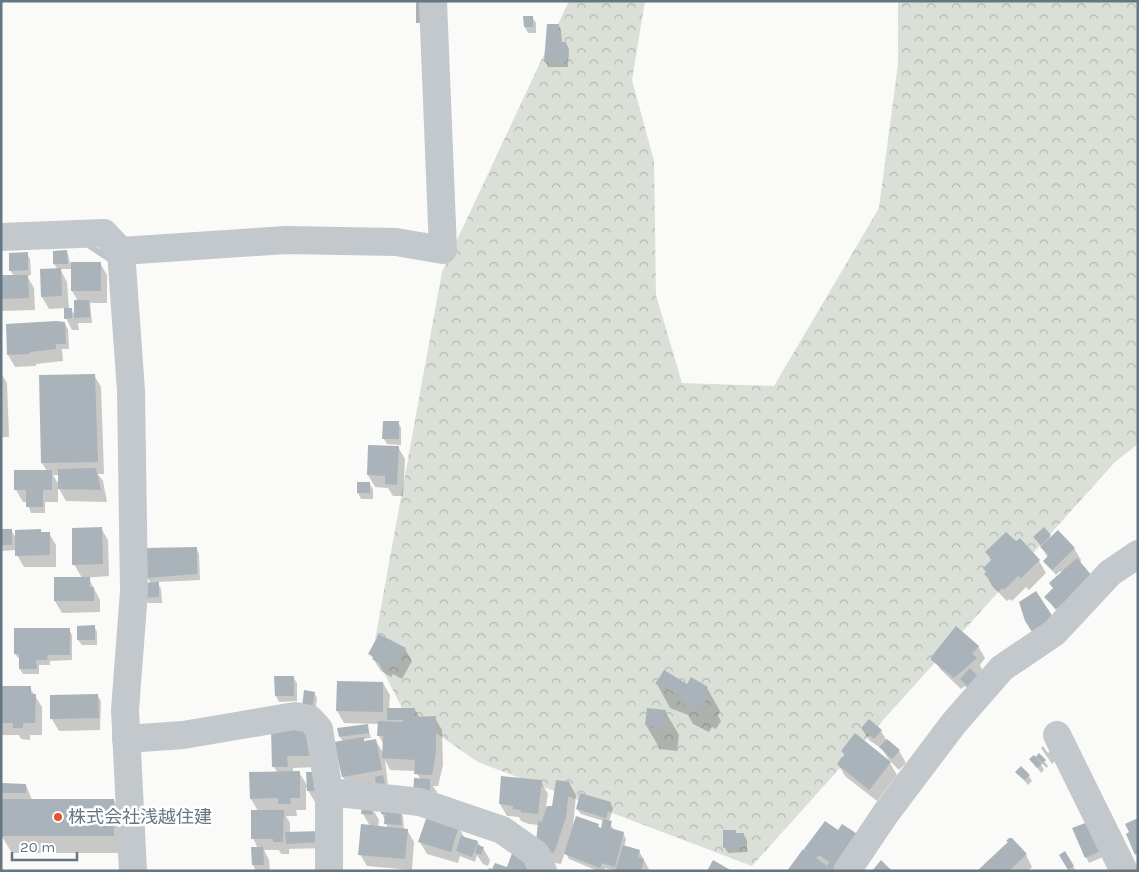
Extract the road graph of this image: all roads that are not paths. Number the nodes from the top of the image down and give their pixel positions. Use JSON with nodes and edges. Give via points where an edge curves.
{"nodes":[{"id":1,"x":434,"y":1,"type":"edge"},
{"id":2,"x":1,"y":237,"type":"edge"},
{"id":3,"x":121,"y":251,"type":"junction"},
{"id":4,"x":1138,"y":554,"type":"edge"},
{"id":5,"x":1057,"y":735,"type":"dead end"},
{"id":6,"x":126,"y":738,"type":"junction"},
{"id":7,"x":329,"y":792,"type":"junction"},
{"id":8,"x":133,"y":871,"type":"edge"},
{"id":9,"x":329,"y":871,"type":"edge"},
{"id":10,"x":543,"y":871,"type":"edge"},
{"id":11,"x":846,"y":871,"type":"edge"},
{"id":12,"x":1124,"y":871,"type":"edge"}],
"edges":[{"from":1,"to":3,"type":"street","via":[[443,250],[396,242],[286,240]]},
{"from":2,"to":3,"type":"street","via":[[104,233]]},
{"from":3,"to":6,"type":"street","via":[[131,391],[134,591],[125,710]]},
{"from":4,"to":11,"type":"street","via":[[1110,573],[1054,632],[1002,668],[954,723]]},
{"from":5,"to":12,"type":"street"},
{"from":6,"to":7,"type":"street","via":[[183,735],[295,716],[310,719],[319,729]]},
{"from":6,"to":8,"type":"street"},
{"from":7,"to":9,"type":"street"},
{"from":7,"to":10,"type":"street","via":[[420,802],[502,830],[536,854]]}]}
